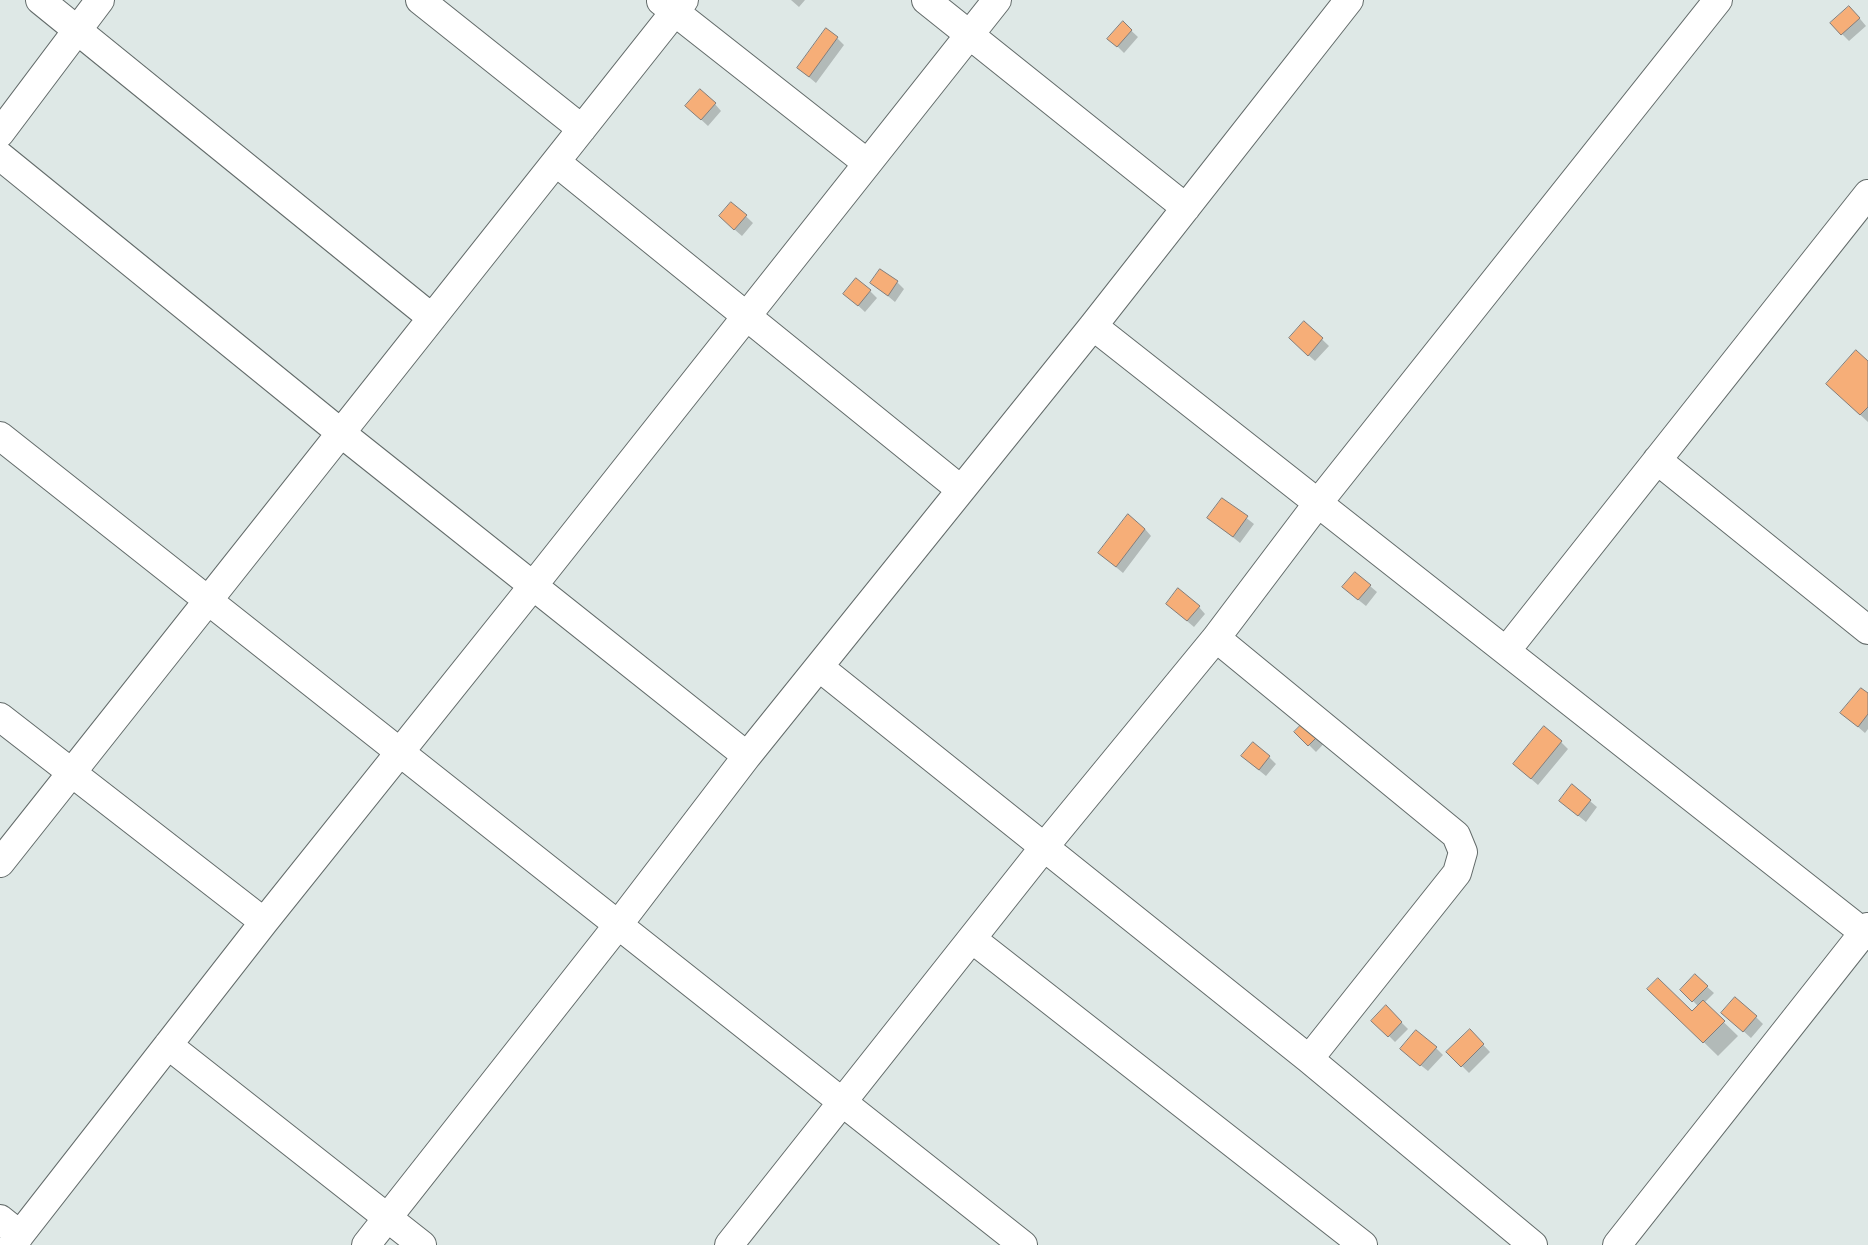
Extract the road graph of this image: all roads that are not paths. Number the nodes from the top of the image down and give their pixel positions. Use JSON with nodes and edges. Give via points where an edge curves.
{"nodes":[{"id":1,"x":40,"y":0,"type":"edge"},
{"id":2,"x":100,"y":0,"type":"edge"},
{"id":3,"x":420,"y":0,"type":"edge"},
{"id":4,"x":926,"y":0,"type":"edge"},
{"id":5,"x":996,"y":0,"type":"edge"},
{"id":6,"x":1349,"y":0,"type":"edge"},
{"id":7,"x":1718,"y":0,"type":"edge"},
{"id":8,"x":673,"y":4,"type":"edge"},
{"id":9,"x":77,"y":30,"type":"junction"},
{"id":10,"x":969,"y":34,"type":"junction"},
{"id":11,"x":582,"y":129,"type":"junction"},
{"id":12,"x":0,"y":133,"type":"edge"},
{"id":13,"x":0,"y":156,"type":"edge"},
{"id":14,"x":556,"y":162,"type":"junction"},
{"id":15,"x":867,"y":163,"type":"junction"},
{"id":16,"x":1868,"y":194,"type":"edge"},
{"id":17,"x":1186,"y":208,"type":"junction"},
{"id":18,"x":746,"y":315,"type":"junction"},
{"id":19,"x":432,"y":318,"type":"junction"},
{"id":20,"x":1093,"y":326,"type":"junction"},
{"id":21,"x":341,"y":433,"type":"junction"},
{"id":22,"x":0,"y":436,"type":"edge"},
{"id":23,"x":1657,"y":460,"type":"junction"},
{"id":24,"x":960,"y":489,"type":"junction"},
{"id":25,"x":1318,"y":503,"type":"junction"},
{"id":26,"x":532,"y":587,"type":"junction"},
{"id":27,"x":208,"y":601,"type":"junction"},
{"id":28,"x":1868,"y":630,"type":"edge"},
{"id":29,"x":1216,"y":638,"type":"junction"},
{"id":30,"x":1506,"y":651,"type":"junction"},
{"id":31,"x":819,"y":667,"type":"junction"},
{"id":32,"x":0,"y":717,"type":"edge"},
{"id":33,"x":399,"y":752,"type":"junction"},
{"id":34,"x":747,"y":756,"type":"junction"},
{"id":35,"x":71,"y":773,"type":"junction"},
{"id":36,"x":1045,"y":846,"type":"junction"},
{"id":37,"x":0,"y":862,"type":"edge"},
{"id":38,"x":264,"y":922,"type":"junction"},
{"id":39,"x":618,"y":925,"type":"junction"},
{"id":40,"x":1867,"y":932,"type":"edge"},
{"id":41,"x":972,"y":939,"type":"junction"},
{"id":42,"x":168,"y":1045,"type":"junction"},
{"id":43,"x":1308,"y":1059,"type":"junction"},
{"id":44,"x":842,"y":1103,"type":"junction"},
{"id":45,"x":387,"y":1218,"type":"junction"},
{"id":46,"x":11,"y":1233,"type":"edge"},
{"id":47,"x":366,"y":1245,"type":"edge"},
{"id":48,"x":422,"y":1245,"type":"edge"},
{"id":49,"x":729,"y":1245,"type":"edge"},
{"id":50,"x":1023,"y":1245,"type":"edge"},
{"id":51,"x":1363,"y":1245,"type":"edge"},
{"id":52,"x":1533,"y":1245,"type":"edge"},
{"id":53,"x":1617,"y":1245,"type":"edge"}],
"edges":[{"from":1,"to":9,"type":"street"},
{"from":2,"to":9,"type":"street"},
{"from":3,"to":11,"type":"street"},
{"from":4,"to":10,"type":"street"},
{"from":5,"to":10,"type":"street"},
{"from":6,"to":17,"type":"street"},
{"from":7,"to":25,"type":"street"},
{"from":8,"to":11,"type":"street"},
{"from":8,"to":15,"type":"street"},
{"from":9,"to":12,"type":"street"},
{"from":9,"to":19,"type":"street"},
{"from":10,"to":15,"type":"street"},
{"from":10,"to":17,"type":"street"},
{"from":11,"to":14,"type":"street"},
{"from":13,"to":21,"type":"street"},
{"from":14,"to":18,"type":"street"},
{"from":14,"to":19,"type":"street"},
{"from":15,"to":18,"type":"street"},
{"from":16,"to":23,"type":"street"},
{"from":17,"to":20,"type":"street"},
{"from":18,"to":24,"type":"street"},
{"from":18,"to":26,"type":"street"},
{"from":19,"to":21,"type":"street"},
{"from":20,"to":24,"type":"street"},
{"from":20,"to":25,"type":"street"},
{"from":21,"to":26,"type":"street"},
{"from":21,"to":27,"type":"street"},
{"from":22,"to":27,"type":"street"},
{"from":23,"to":28,"type":"street"},
{"from":23,"to":30,"type":"street"},
{"from":24,"to":31,"type":"street"},
{"from":25,"to":29,"type":"street"},
{"from":25,"to":30,"type":"street"},
{"from":26,"to":33,"type":"street"},
{"from":26,"to":34,"type":"street"},
{"from":27,"to":33,"type":"street"},
{"from":27,"to":35,"type":"street"},
{"from":29,"to":36,"type":"street"},
{"from":29,"to":43,"type":"street","via":[[1456,835],[1463,852],[1457,873]]},
{"from":30,"to":40,"type":"street"},
{"from":31,"to":34,"type":"street"},
{"from":31,"to":36,"type":"street"},
{"from":32,"to":35,"type":"street"},
{"from":33,"to":38,"type":"street"},
{"from":33,"to":39,"type":"street"},
{"from":34,"to":39,"type":"street"},
{"from":35,"to":37,"type":"street"},
{"from":35,"to":38,"type":"street"},
{"from":36,"to":41,"type":"street"},
{"from":36,"to":43,"type":"street"},
{"from":38,"to":42,"type":"street"},
{"from":39,"to":44,"type":"street"},
{"from":39,"to":45,"type":"street"},
{"from":40,"to":53,"type":"street"},
{"from":41,"to":44,"type":"street"},
{"from":41,"to":51,"type":"street"},
{"from":42,"to":45,"type":"street"},
{"from":42,"to":46,"type":"street"},
{"from":43,"to":52,"type":"street"},
{"from":44,"to":49,"type":"street"},
{"from":44,"to":50,"type":"street"},
{"from":45,"to":47,"type":"street"},
{"from":45,"to":48,"type":"street"}]}
